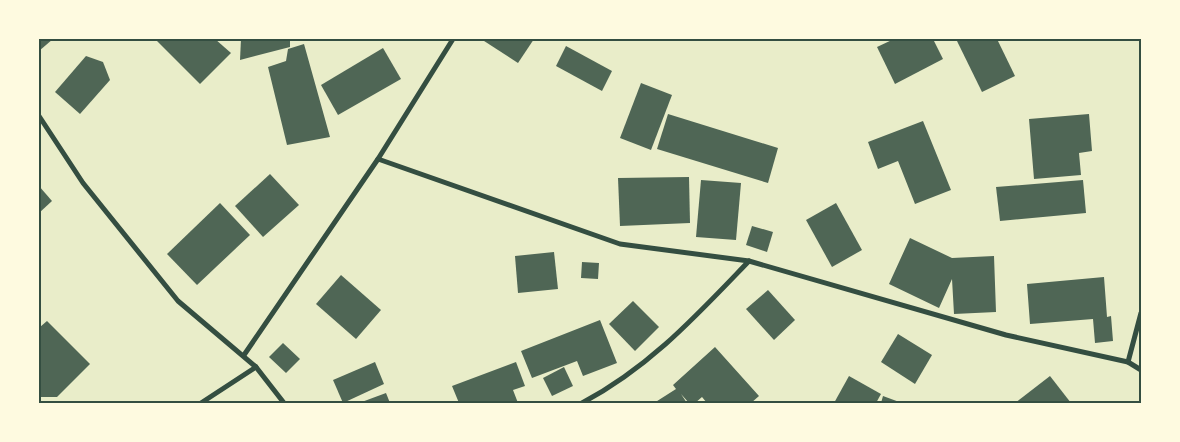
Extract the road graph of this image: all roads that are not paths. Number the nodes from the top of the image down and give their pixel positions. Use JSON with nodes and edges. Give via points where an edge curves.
{"nodes":[{"id":1,"x":454,"y":39,"type":"edge"},
{"id":2,"x":39,"y":116,"type":"edge"},
{"id":3,"x":378,"y":159,"type":"junction"},
{"id":4,"x":749,"y":261,"type":"junction"},
{"id":5,"x":1141,"y":313,"type":"edge"},
{"id":6,"x":244,"y":355,"type":"junction"},
{"id":7,"x":1128,"y":362,"type":"junction"},
{"id":8,"x":256,"y":367,"type":"junction"},
{"id":9,"x":1141,"y":370,"type":"edge"},
{"id":10,"x":201,"y":403,"type":"edge"},
{"id":11,"x":284,"y":403,"type":"edge"},
{"id":12,"x":582,"y":403,"type":"edge"}],
"edges":[{"from":1,"to":3,"type":"street"},
{"from":2,"to":6,"type":"street","via":[[82,182],[178,300]]},
{"from":3,"to":4,"type":"street","via":[[620,244]]},
{"from":3,"to":6,"type":"street"},
{"from":4,"to":7,"type":"street","via":[[1006,335]]},
{"from":4,"to":12,"type":"street","via":[[676,338],[640,367]]},
{"from":5,"to":7,"type":"street"},
{"from":6,"to":8,"type":"street"},
{"from":7,"to":9,"type":"street"},
{"from":8,"to":10,"type":"street"},
{"from":8,"to":11,"type":"street"}]}
